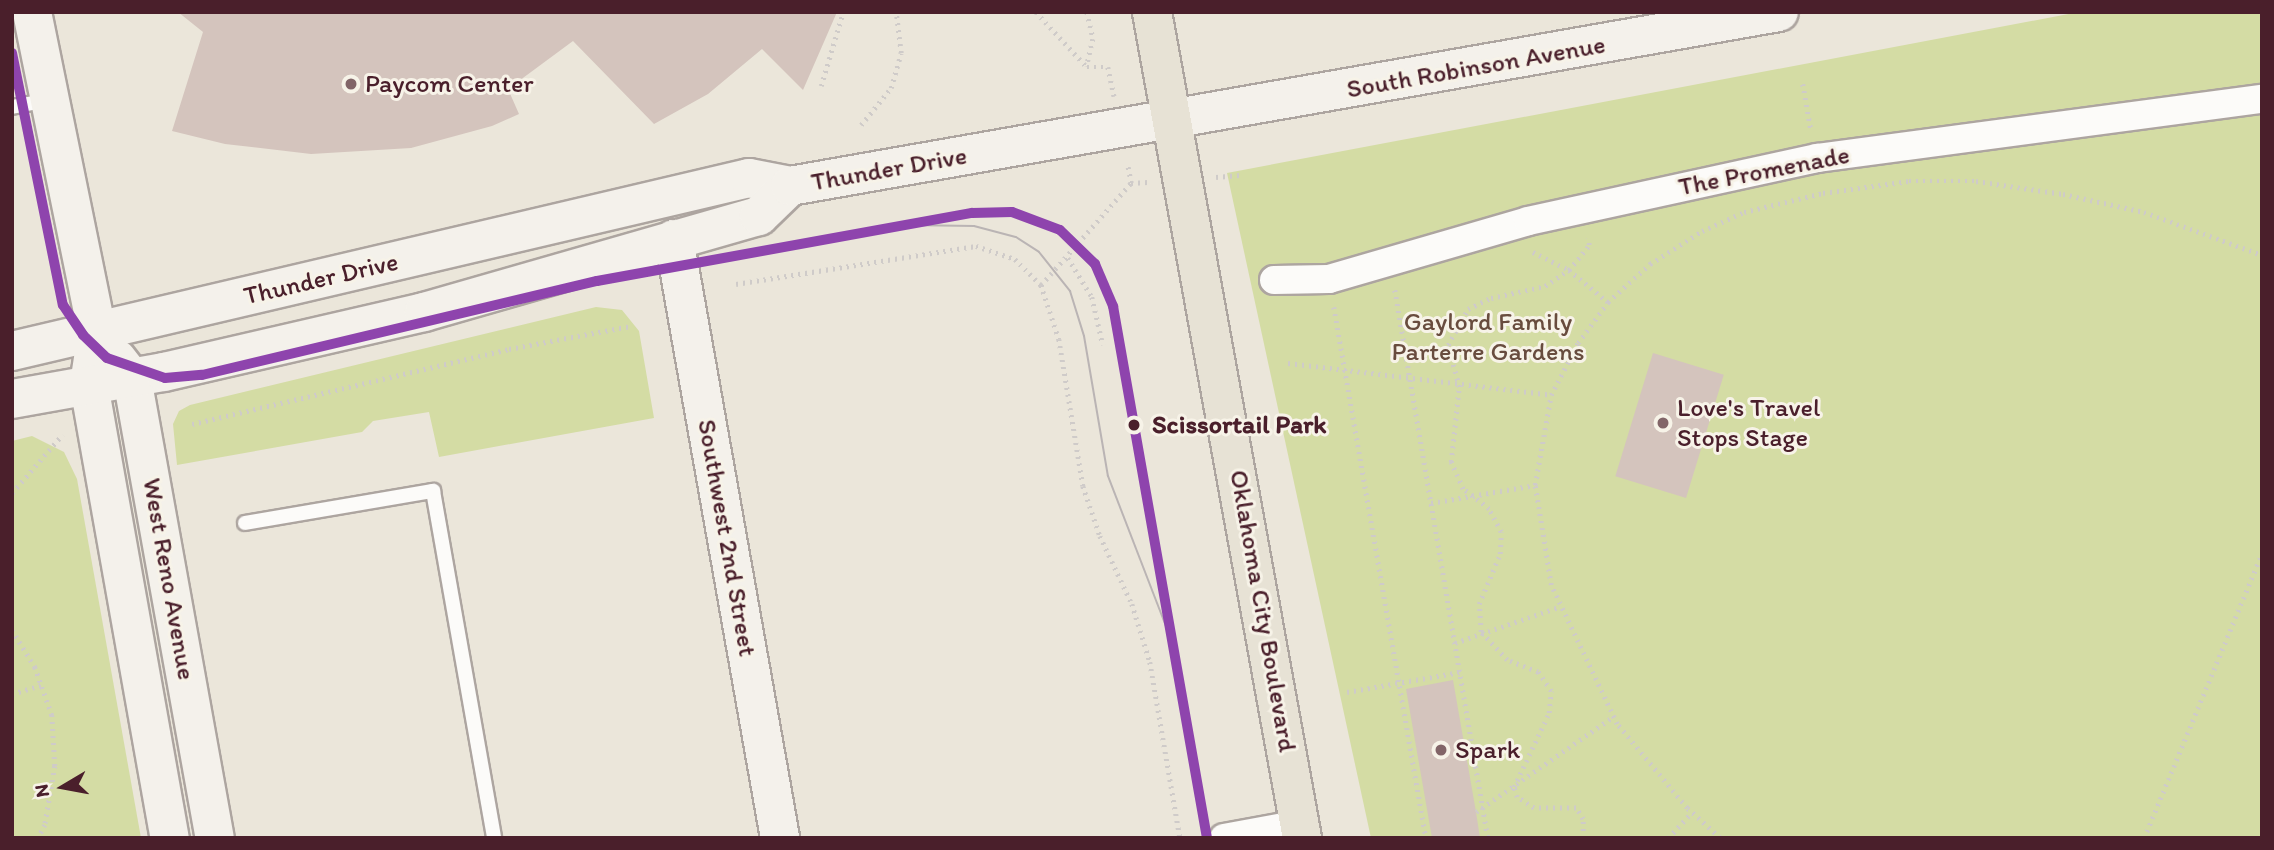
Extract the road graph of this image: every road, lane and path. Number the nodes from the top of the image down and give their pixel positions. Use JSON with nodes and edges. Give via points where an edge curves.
{"nodes":[{"id":1,"x":32,"y":12,"type":"edge"},
{"id":2,"x":843,"y":12,"type":"edge"},
{"id":3,"x":896,"y":12,"type":"edge"},
{"id":4,"x":1036,"y":12,"type":"edge"},
{"id":5,"x":1087,"y":12,"type":"edge"},
{"id":6,"x":1152,"y":12,"type":"edge"},
{"id":7,"x":1777,"y":12,"type":"edge"},
{"id":8,"x":1087,"y":67,"type":"junction"},
{"id":9,"x":1108,"y":67,"type":"dead end"},
{"id":10,"x":821,"y":86,"type":"dead end"},
{"id":11,"x":2262,"y":99,"type":"edge"},
{"id":12,"x":50,"y":100,"type":"junction"},
{"id":13,"x":12,"y":107,"type":"edge"},
{"id":14,"x":1174,"y":121,"type":"junction"},
{"id":15,"x":862,"y":125,"type":"dead end"},
{"id":16,"x":1131,"y":183,"type":"dead end"},
{"id":17,"x":790,"y":186,"type":"junction"},
{"id":18,"x":1586,"y":208,"type":"junction"},
{"id":19,"x":1490,"y":231,"type":"junction"},
{"id":20,"x":674,"y":239,"type":"junction"},
{"id":21,"x":2262,"y":255,"type":"edge"},
{"id":22,"x":1068,"y":258,"type":"junction"},
{"id":23,"x":1390,"y":261,"type":"junction"},
{"id":24,"x":1569,"y":270,"type":"junction"},
{"id":25,"x":1329,"y":279,"type":"junction"},
{"id":26,"x":1274,"y":280,"type":"dead end"},
{"id":27,"x":736,"y":284,"type":"dead end"},
{"id":28,"x":1041,"y":285,"type":"junction"},
{"id":29,"x":1608,"y":302,"type":"junction"},
{"id":30,"x":631,"y":326,"type":"dead end"},
{"id":31,"x":97,"y":332,"type":"junction"},
{"id":32,"x":1102,"y":345,"type":"dead end"},
{"id":33,"x":12,"y":351,"type":"edge"},
{"id":34,"x":1289,"y":363,"type":"dead end"},
{"id":35,"x":1345,"y":368,"type":"junction"},
{"id":36,"x":1409,"y":377,"type":"junction"},
{"id":37,"x":132,"y":378,"type":"junction"},
{"id":38,"x":89,"y":385,"type":"junction"},
{"id":39,"x":1459,"y":387,"type":"junction"},
{"id":40,"x":1551,"y":395,"type":"junction"},
{"id":41,"x":12,"y":399,"type":"edge"},
{"id":42,"x":192,"y":424,"type":"dead end"},
{"id":43,"x":65,"y":432,"type":"dead end"},
{"id":44,"x":1535,"y":485,"type":"junction"},
{"id":45,"x":12,"y":493,"type":"edge"},
{"id":46,"x":1472,"y":497,"type":"junction"},
{"id":47,"x":1431,"y":503,"type":"junction"},
{"id":48,"x":245,"y":523,"type":"dead end"},
{"id":49,"x":2262,"y":553,"type":"edge"},
{"id":50,"x":1559,"y":607,"type":"junction"},
{"id":51,"x":12,"y":630,"type":"edge"},
{"id":52,"x":1480,"y":632,"type":"junction"},
{"id":53,"x":1455,"y":642,"type":"junction"},
{"id":54,"x":1460,"y":672,"type":"junction"},
{"id":55,"x":1399,"y":683,"type":"junction"},
{"id":56,"x":42,"y":685,"type":"junction"},
{"id":57,"x":1347,"y":692,"type":"dead end"},
{"id":58,"x":12,"y":694,"type":"edge"},
{"id":59,"x":1614,"y":716,"type":"junction"},
{"id":60,"x":1514,"y":787,"type":"junction"},
{"id":61,"x":1483,"y":806,"type":"junction"},
{"id":62,"x":1476,"y":812,"type":"dead end"},
{"id":63,"x":1692,"y":812,"type":"junction"},
{"id":64,"x":1301,"y":831,"type":"edge"},
{"id":65,"x":38,"y":838,"type":"edge"},
{"id":66,"x":170,"y":838,"type":"edge"},
{"id":67,"x":215,"y":838,"type":"edge"},
{"id":68,"x":494,"y":838,"type":"edge"},
{"id":69,"x":780,"y":838,"type":"edge"},
{"id":70,"x":1180,"y":838,"type":"edge"},
{"id":71,"x":1224,"y":838,"type":"edge"},
{"id":72,"x":1426,"y":838,"type":"edge"},
{"id":73,"x":1489,"y":838,"type":"edge"},
{"id":74,"x":1583,"y":838,"type":"edge"},
{"id":75,"x":1629,"y":838,"type":"edge"},
{"id":76,"x":1643,"y":838,"type":"edge"},
{"id":77,"x":1668,"y":838,"type":"edge"},
{"id":78,"x":1720,"y":838,"type":"edge"},
{"id":79,"x":2144,"y":838,"type":"edge"}],
"edges":[{"from":1,"to":12,"type":"main road","name":"West Reno Avenue"},
{"from":2,"to":10,"type":"path"},
{"from":3,"to":15,"type":"path","via":[[901,53],[891,88]]},
{"from":4,"to":8,"type":"path"},
{"from":5,"to":8,"type":"path","via":[[1093,39]]},
{"from":6,"to":14,"type":"main road","name":"Oklahoma City Boulevard"},
{"from":7,"to":14,"type":"main road","name":"South Robinson Avenue"},
{"from":8,"to":9,"type":"path"},
{"from":11,"to":18,"type":"street","name":"The Promenade","via":[[1816,158]]},
{"from":12,"to":13,"type":"lane"},
{"from":12,"to":31,"type":"main road","name":"West Reno Avenue"},
{"from":14,"to":17,"type":"main road","name":"Thunder Drive"},
{"from":14,"to":64,"type":"main road","name":"Oklahoma City Boulevard"},
{"from":16,"to":22,"type":"path"},
{"from":17,"to":20,"type":"main road","name":"Thunder Drive","via":[[759,216]]},
{"from":17,"to":31,"type":"main road","name":"Thunder Drive","via":[[749,178]]},
{"from":18,"to":19,"type":"street","name":"The Promenade"},
{"from":18,"to":24,"type":"path","via":[[1589,245]]},
{"from":19,"to":23,"type":"street","name":"The Promenade"},
{"from":19,"to":24,"type":"path"},
{"from":20,"to":37,"type":"main road","name":"Thunder Drive","via":[[424,312]]},
{"from":20,"to":69,"type":"main road","name":"Southwest 2nd Street"},
{"from":21,"to":29,"type":"path","via":[[2144,212],[2063,194],[1976,181],[1909,181],[1823,193],[1744,212],[1702,231],[1650,264]]},
{"from":22,"to":28,"type":"path"},
{"from":22,"to":32,"type":"path","via":[[1092,297]]},
{"from":23,"to":25,"type":"street","name":"The Promenade"},
{"from":23,"to":36,"type":"path"},
{"from":24,"to":29,"type":"path"},
{"from":24,"to":39,"type":"path","via":[[1545,286],[1491,298],[1468,309],[1448,345]]},
{"from":25,"to":26,"type":"street","name":"The Promenade"},
{"from":25,"to":35,"type":"path"},
{"from":27,"to":28,"type":"path","via":[[976,246],[1015,260]]},
{"from":28,"to":70,"type":"path","via":[[1059,339],[1083,486],[1147,652]]},
{"from":29,"to":40,"type":"path","via":[[1577,343]]},
{"from":30,"to":42,"type":"path","via":[[509,349]]},
{"from":31,"to":33,"type":"main road","name":"Thunder Drive"},
{"from":31,"to":37,"type":"main road","name":"West Reno Avenue"},
{"from":31,"to":38,"type":"main road","name":"West Reno Avenue"},
{"from":34,"to":35,"type":"path"},
{"from":35,"to":36,"type":"path"},
{"from":35,"to":55,"type":"path"},
{"from":36,"to":39,"type":"path"},
{"from":36,"to":47,"type":"path"},
{"from":37,"to":38,"type":"main road","name":"Thunder Drive"},
{"from":37,"to":67,"type":"main road","name":"West Reno Avenue"},
{"from":38,"to":41,"type":"main road","name":"Thunder Drive"},
{"from":38,"to":66,"type":"main road","name":"West Reno Avenue"},
{"from":39,"to":40,"type":"path"},
{"from":39,"to":46,"type":"path","via":[[1449,446],[1454,473]]},
{"from":40,"to":44,"type":"path"},
{"from":43,"to":45,"type":"path"},
{"from":44,"to":46,"type":"path"},
{"from":44,"to":50,"type":"path","via":[[1541,535]]},
{"from":46,"to":47,"type":"path"},
{"from":46,"to":52,"type":"path","via":[[1489,509],[1501,532],[1500,554],[1479,604]]},
{"from":47,"to":53,"type":"path"},
{"from":48,"to":68,"type":"lane","via":[[433,491]]},
{"from":49,"to":79,"type":"path"},
{"from":50,"to":52,"type":"path"},
{"from":50,"to":59,"type":"path"},
{"from":51,"to":56,"type":"path"},
{"from":52,"to":53,"type":"path"},
{"from":52,"to":60,"type":"path","via":[[1507,660],[1538,672],[1551,691],[1549,713]]},
{"from":53,"to":54,"type":"path"},
{"from":54,"to":55,"type":"path"},
{"from":54,"to":61,"type":"path"},
{"from":55,"to":57,"type":"path"},
{"from":55,"to":72,"type":"path"},
{"from":56,"to":58,"type":"path"},
{"from":56,"to":65,"type":"path","via":[[52,715],[55,766],[45,825]]},
{"from":59,"to":60,"type":"path"},
{"from":59,"to":63,"type":"path"},
{"from":60,"to":61,"type":"path"},
{"from":60,"to":74,"type":"path","via":[[1517,797],[1534,808],[1576,808],[1583,819]]},
{"from":61,"to":62,"type":"path"},
{"from":61,"to":73,"type":"path"},
{"from":63,"to":77,"type":"path"},
{"from":63,"to":78,"type":"path"},
{"from":64,"to":71,"type":"street"},
{"from":75,"to":76,"type":"path"}]}
